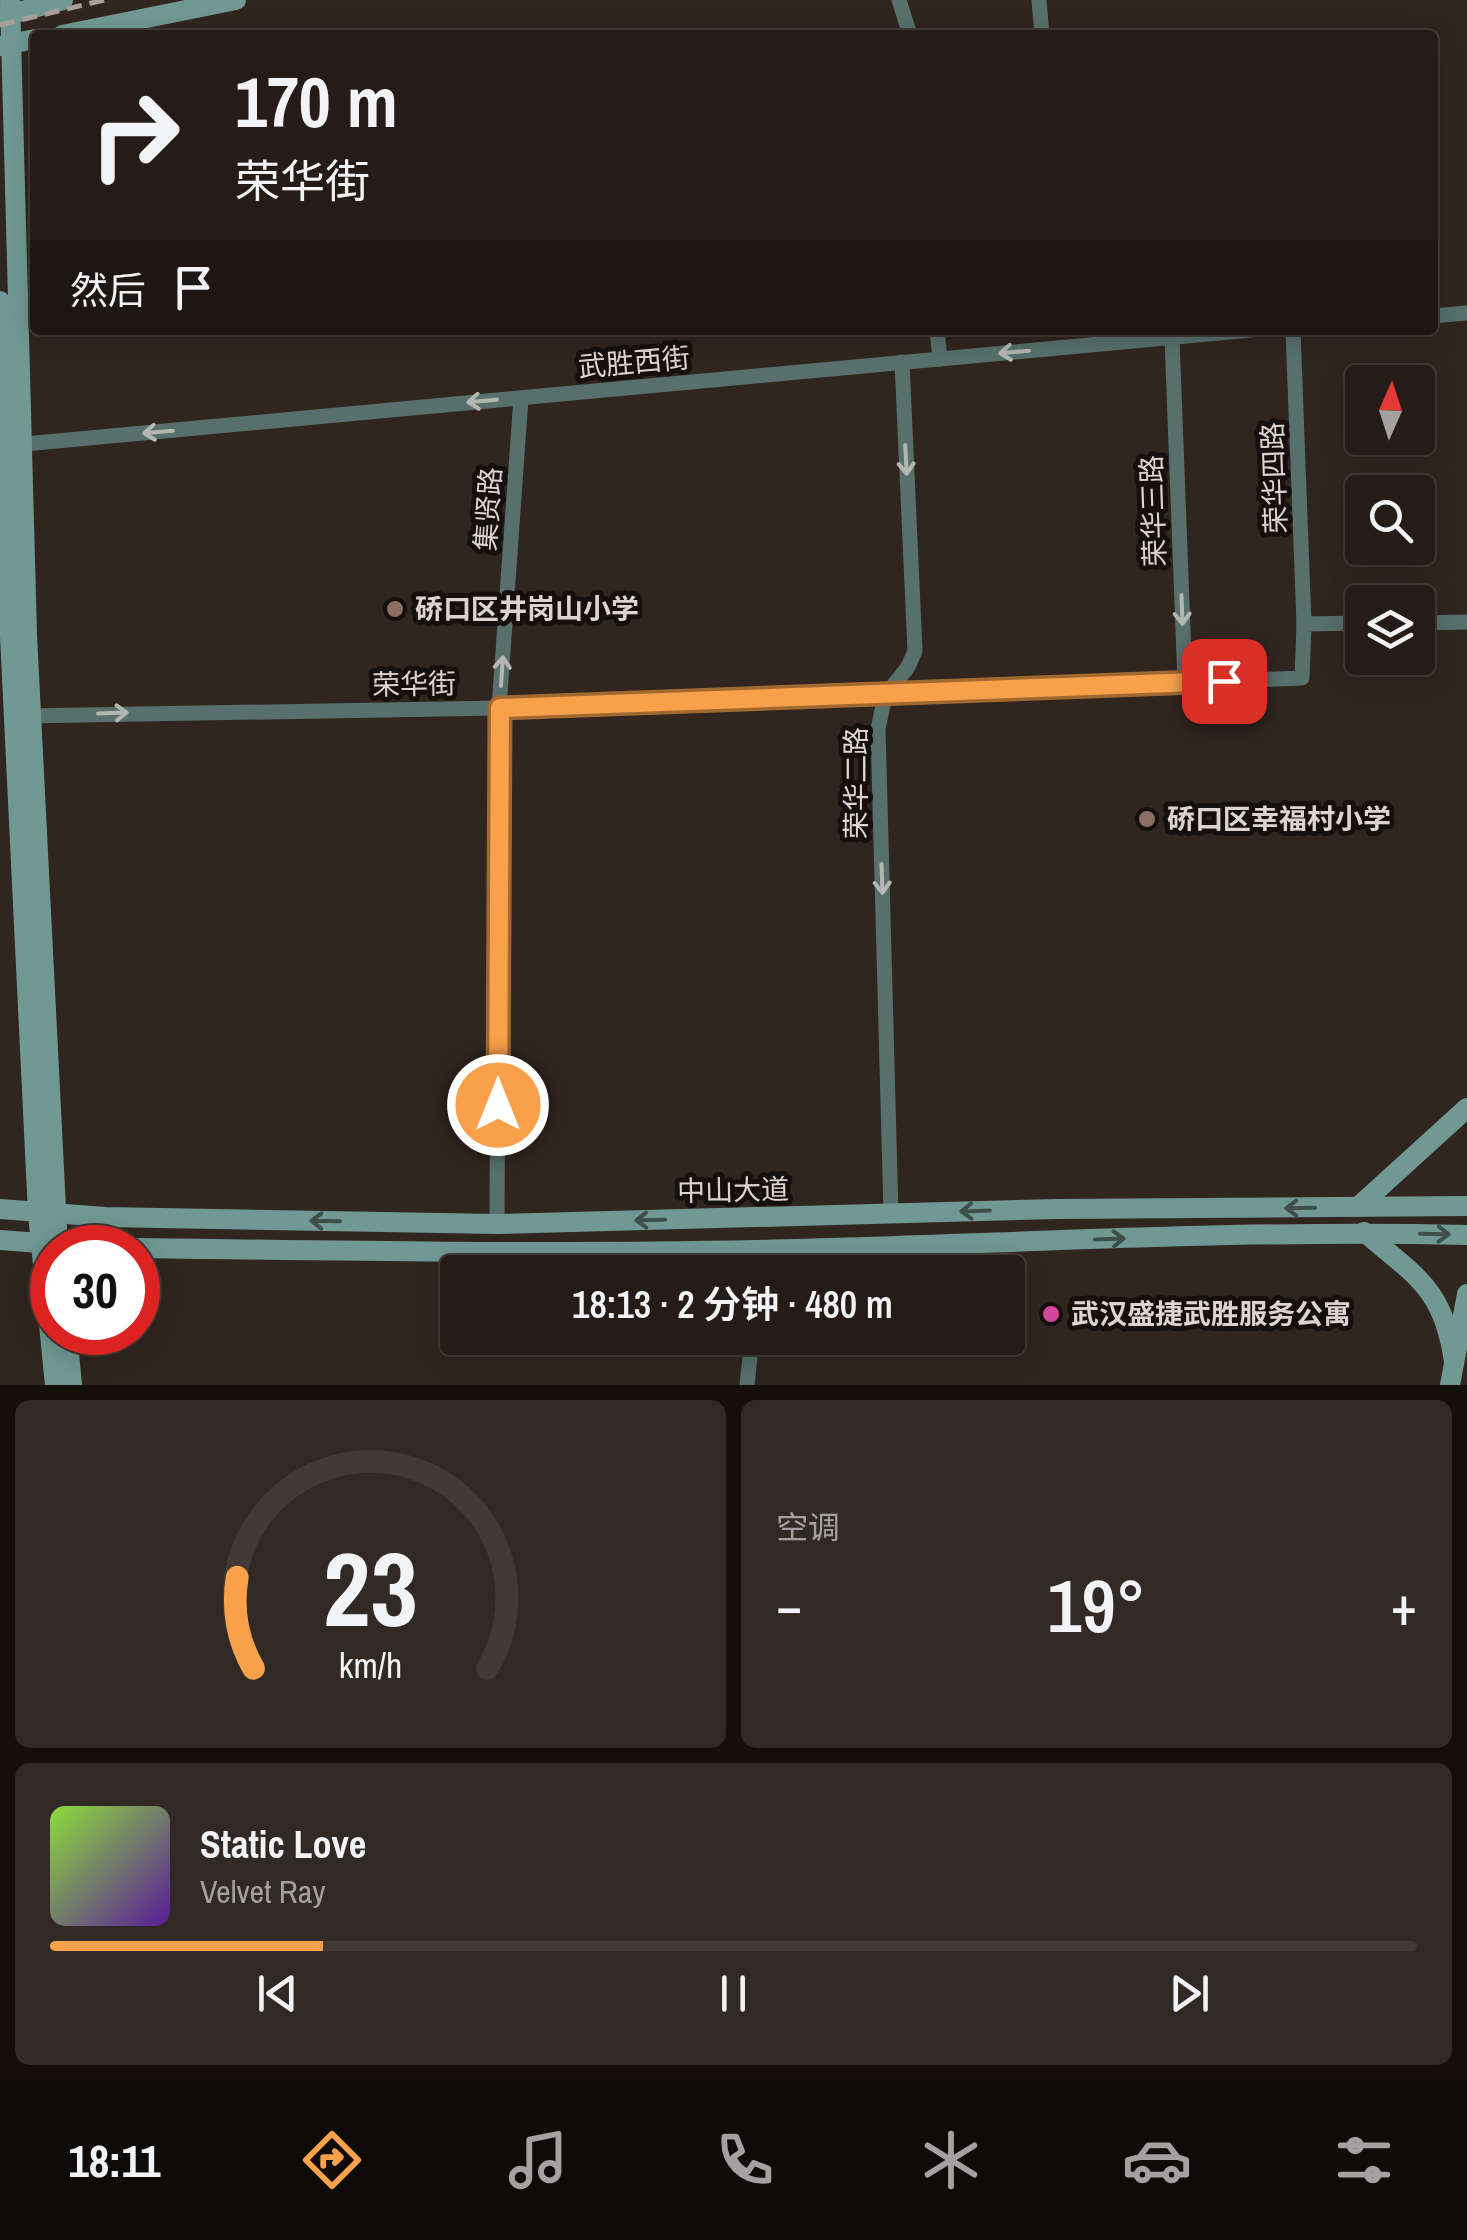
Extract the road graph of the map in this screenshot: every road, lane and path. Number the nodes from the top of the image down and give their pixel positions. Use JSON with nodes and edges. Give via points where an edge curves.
{"nodes":[{"id":1,"x":63,"y":0,"type":"edge"},
{"id":2,"x":236,"y":0,"type":"edge"},
{"id":3,"x":900,"y":0,"type":"edge"},
{"id":4,"x":1039,"y":0,"type":"edge"},
{"id":5,"x":7,"y":10,"type":"edge"},
{"id":6,"x":87,"y":30,"type":"edge"},
{"id":7,"x":909,"y":30,"type":"edge"},
{"id":8,"x":1042,"y":30,"type":"edge"},
{"id":9,"x":30,"y":40,"type":"edge"},
{"id":10,"x":5,"y":44,"type":"edge"},
{"id":11,"x":0,"y":300,"type":"edge"},
{"id":12,"x":1467,"y":313,"type":"edge"},
{"id":13,"x":1438,"y":315,"type":"edge"},
{"id":14,"x":938,"y":335,"type":"edge"},
{"id":15,"x":1202,"y":335,"type":"edge"},
{"id":16,"x":1293,"y":335,"type":"edge"},
{"id":17,"x":1070,"y":338,"type":"edge"},
{"id":18,"x":1172,"y":338,"type":"junction"},
{"id":19,"x":940,"y":359,"type":"junction"},
{"id":20,"x":902,"y":362,"type":"junction"},
{"id":21,"x":520,"y":398,"type":"junction"},
{"id":22,"x":9,"y":445,"type":"edge"},
{"id":23,"x":1435,"y":622,"type":"edge"},
{"id":24,"x":1467,"y":622,"type":"edge"},
{"id":25,"x":1345,"y":623,"type":"edge"},
{"id":26,"x":1304,"y":624,"type":"junction"},
{"id":27,"x":1185,"y":683,"type":"junction"},
{"id":28,"x":886,"y":696,"type":"junction"},
{"id":29,"x":500,"y":708,"type":"junction"},
{"id":30,"x":24,"y":716,"type":"junction"},
{"id":31,"x":1467,"y":1108,"type":"edge"},
{"id":32,"x":1467,"y":1206,"type":"edge"},
{"id":33,"x":1358,"y":1207,"type":"junction"},
{"id":34,"x":0,"y":1209,"type":"edge"},
{"id":35,"x":46,"y":1214,"type":"junction"},
{"id":36,"x":891,"y":1214,"type":"junction"},
{"id":37,"x":497,"y":1224,"type":"junction"},
{"id":38,"x":48,"y":1225,"type":"edge"},
{"id":39,"x":1364,"y":1232,"type":"junction"},
{"id":40,"x":1467,"y":1234,"type":"edge"},
{"id":41,"x":0,"y":1240,"type":"edge"},
{"id":42,"x":30,"y":1243,"type":"edge"},
{"id":43,"x":160,"y":1248,"type":"edge"},
{"id":44,"x":760,"y":1250,"type":"junction"},
{"id":45,"x":760,"y":1255,"type":"edge"},
{"id":46,"x":1467,"y":1294,"type":"edge"},
{"id":47,"x":54,"y":1355,"type":"edge"},
{"id":48,"x":69,"y":1355,"type":"edge"},
{"id":49,"x":750,"y":1355,"type":"edge"},
{"id":50,"x":1454,"y":1362,"type":"junction"},
{"id":51,"x":55,"y":1385,"type":"edge"},
{"id":52,"x":72,"y":1385,"type":"edge"},
{"id":53,"x":747,"y":1385,"type":"edge"},
{"id":54,"x":1450,"y":1385,"type":"edge"}],
"edges":[{"from":1,"to":5,"type":"main road"},
{"from":2,"to":6,"type":"main road"},
{"from":3,"to":7,"type":"street"},
{"from":4,"to":8,"type":"street"},
{"from":5,"to":10,"type":"main road"},
{"from":9,"to":10,"type":"main road"},
{"from":10,"to":22,"type":"main road"},
{"from":11,"to":22,"type":"main road"},
{"from":12,"to":13,"type":"street"},
{"from":14,"to":19,"type":"street"},
{"from":15,"to":18,"type":"street","name":"武胜西街"},
{"from":16,"to":26,"type":"street","name":"荣华四路"},
{"from":17,"to":18,"type":"street","name":"武胜西街"},
{"from":17,"to":19,"type":"street","name":"武胜西街","one_way":true},
{"from":18,"to":27,"type":"street","name":"荣华三路","one_way":true},
{"from":19,"to":20,"type":"street","name":"武胜西街"},
{"from":20,"to":21,"type":"street","name":"武胜西街"},
{"from":20,"to":28,"type":"street","name":"荣华二路","one_way":true,"via":[[915,651]]},
{"from":21,"to":22,"type":"street","name":"武胜西街","one_way":true},
{"from":29,"to":21,"type":"street","name":"集贤路","one_way":true},
{"from":22,"to":30,"type":"main road"},
{"from":23,"to":24,"type":"street"},
{"from":25,"to":26,"type":"street"},
{"from":26,"to":27,"type":"street","name":"荣华街","via":[[1302,678]]},
{"from":27,"to":28,"type":"street","name":"荣华街"},
{"from":28,"to":29,"type":"street","name":"荣华街"},
{"from":28,"to":36,"type":"street","name":"荣华二路","one_way":true,"via":[[878,729]]},
{"from":30,"to":29,"type":"street","name":"荣华街","one_way":true},
{"from":29,"to":37,"type":"street","name":"集贤路"},
{"from":30,"to":35,"type":"main road"},
{"from":31,"to":33,"type":"main road"},
{"from":32,"to":33,"type":"main road","name":"中山大道"},
{"from":33,"to":36,"type":"main road","name":"中山大道","one_way":true},
{"from":34,"to":35,"type":"main road","name":"中山大道"},
{"from":37,"to":35,"type":"main road","name":"中山大道","one_way":true},
{"from":35,"to":38,"type":"main road"},
{"from":36,"to":37,"type":"main road","name":"中山大道","one_way":true},
{"from":39,"to":40,"type":"main road","one_way":true},
{"from":44,"to":39,"type":"main road","one_way":true},
{"from":39,"to":50,"type":"main road","via":[[1428,1286],[1450,1329]]},
{"from":41,"to":42,"type":"main road"},
{"from":43,"to":44,"type":"main road"},
{"from":44,"to":45,"type":"street"},
{"from":46,"to":50,"type":"main road"},
{"from":47,"to":51,"type":"main road"},
{"from":48,"to":52,"type":"main road"},
{"from":49,"to":53,"type":"street"},
{"from":50,"to":54,"type":"main road"}]}
